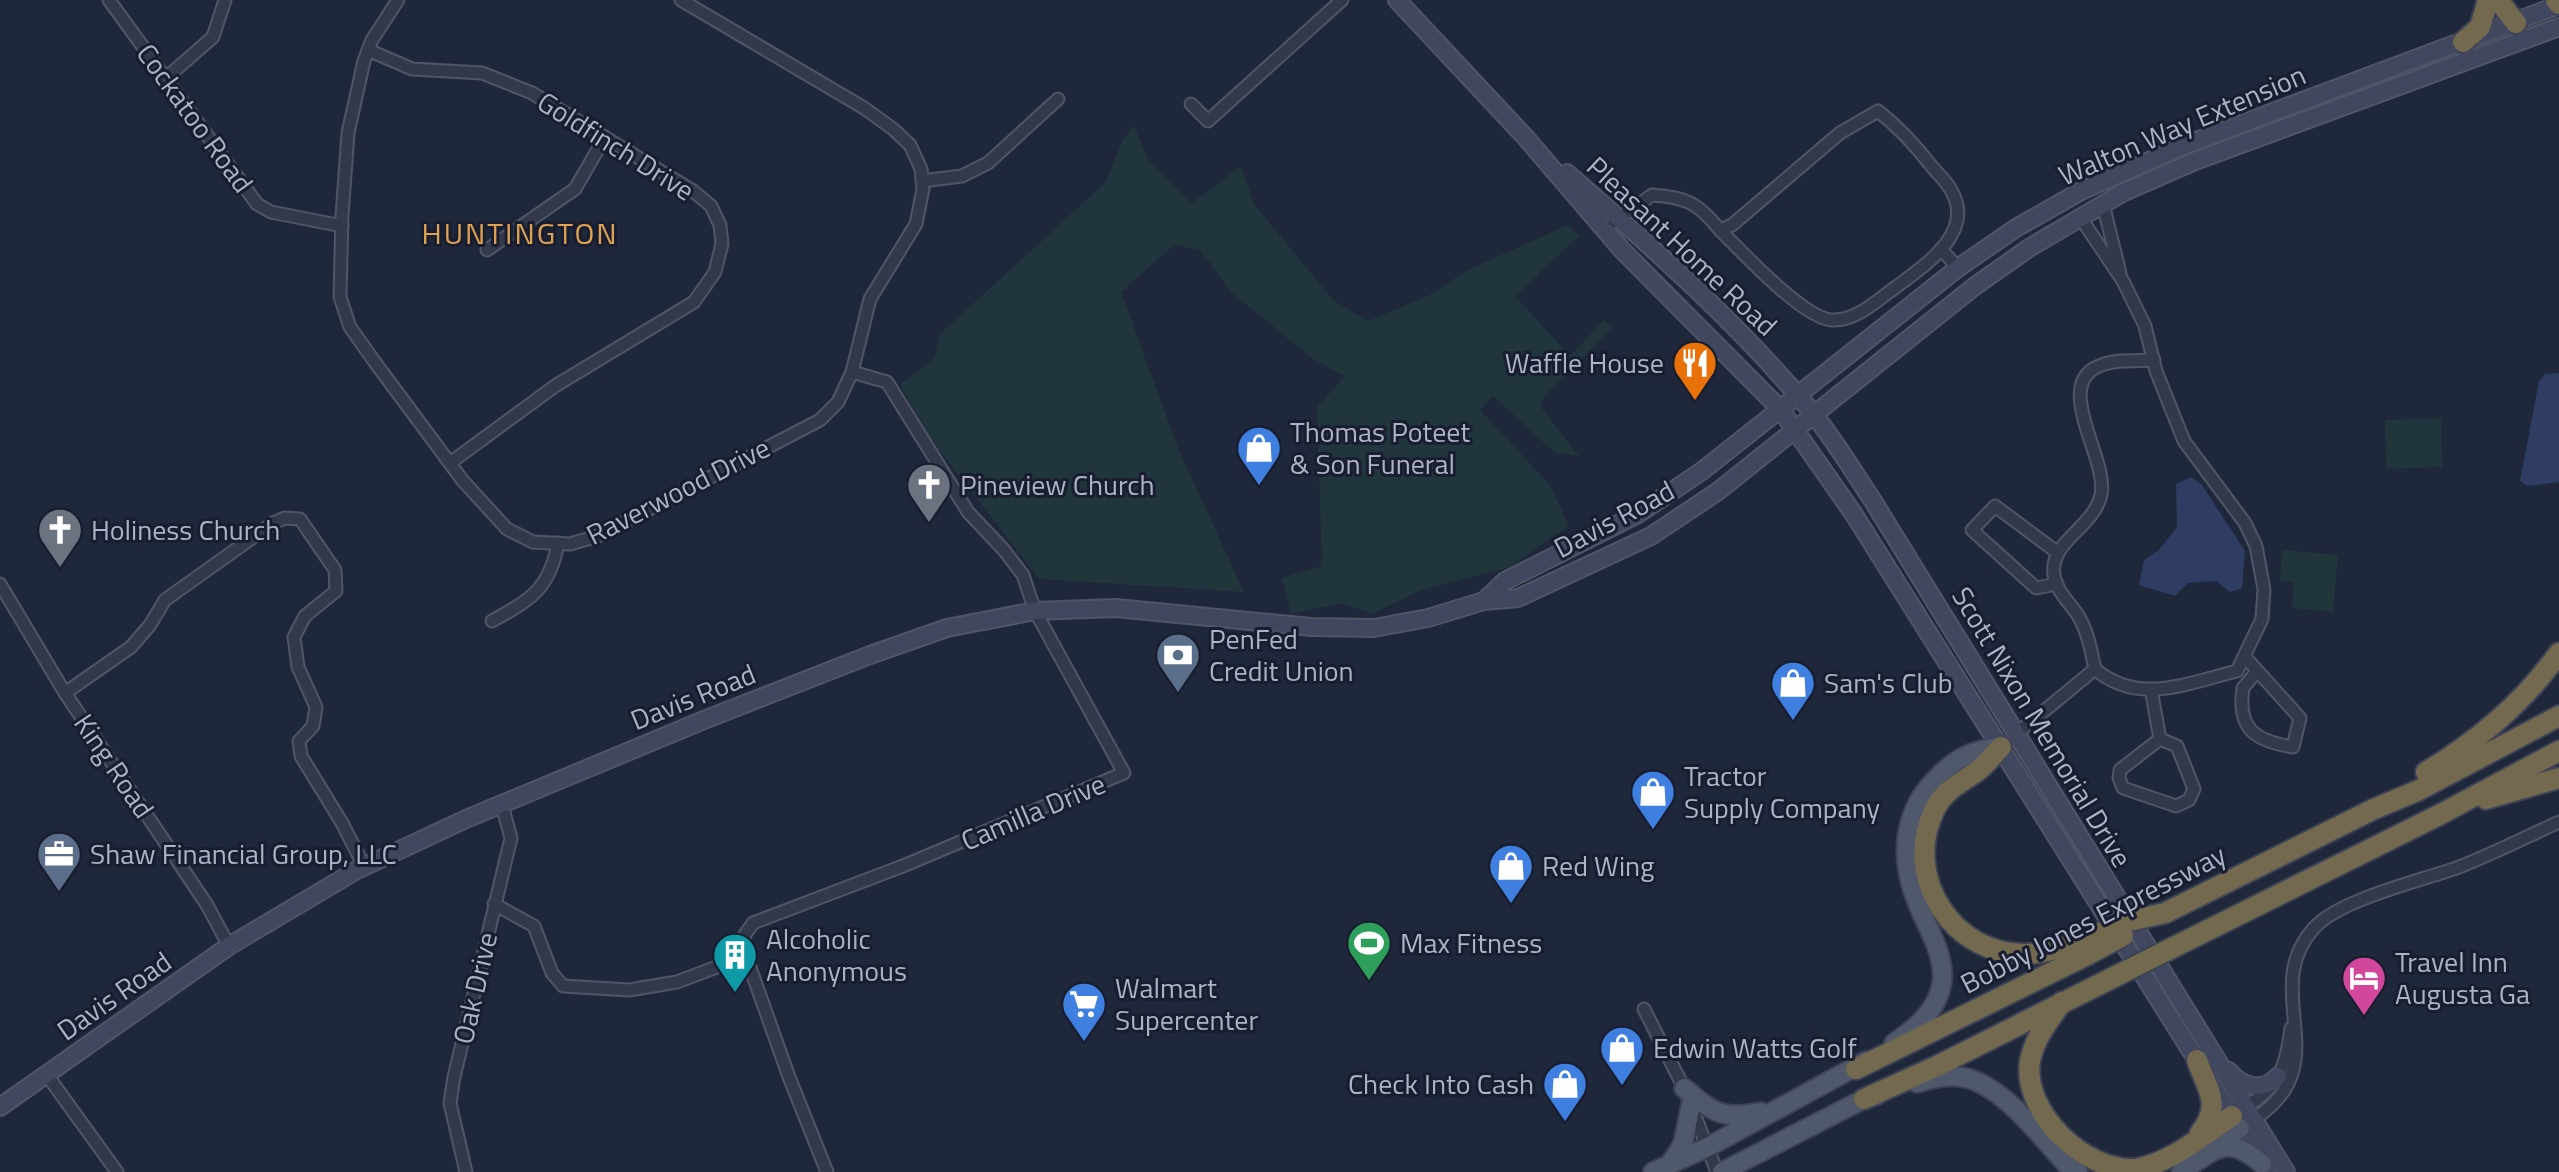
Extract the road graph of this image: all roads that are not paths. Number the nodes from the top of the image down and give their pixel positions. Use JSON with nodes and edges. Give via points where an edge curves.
{"nodes":[{"id":1,"x":109,"y":0,"type":"edge"},
{"id":2,"x":225,"y":0,"type":"edge"},
{"id":3,"x":398,"y":0,"type":"edge"},
{"id":4,"x":681,"y":0,"type":"edge"},
{"id":5,"x":1342,"y":0,"type":"edge"},
{"id":6,"x":1397,"y":0,"type":"edge"},
{"id":7,"x":2488,"y":0,"type":"edge"},
{"id":8,"x":2498,"y":0,"type":"edge"},
{"id":9,"x":2555,"y":5,"type":"edge"},
{"id":10,"x":2516,"y":23,"type":"junction"},
{"id":11,"x":2557,"y":27,"type":"edge"},
{"id":12,"x":2532,"y":38,"type":"junction"},
{"id":13,"x":2463,"y":42,"type":"junction"},
{"id":14,"x":368,"y":50,"type":"junction"},
{"id":15,"x":166,"y":78,"type":"junction"},
{"id":16,"x":1058,"y":99,"type":"dead end"},
{"id":17,"x":1191,"y":104,"type":"dead end"},
{"id":18,"x":2221,"y":131,"type":"junction"},
{"id":19,"x":605,"y":137,"type":"junction"},
{"id":20,"x":1526,"y":138,"type":"junction"},
{"id":21,"x":2226,"y":150,"type":"junction"},
{"id":22,"x":922,"y":181,"type":"junction"},
{"id":23,"x":2103,"y":204,"type":"junction"},
{"id":24,"x":1617,"y":217,"type":"junction"},
{"id":25,"x":2080,"y":217,"type":"junction"},
{"id":26,"x":342,"y":226,"type":"junction"},
{"id":27,"x":1720,"y":230,"type":"junction"},
{"id":28,"x":1606,"y":232,"type":"junction"},
{"id":29,"x":1941,"y":249,"type":"junction"},
{"id":30,"x":487,"y":250,"type":"dead end"},
{"id":31,"x":1958,"y":268,"type":"junction"},
{"id":32,"x":2123,"y":281,"type":"junction"},
{"id":33,"x":2154,"y":360,"type":"junction"},
{"id":34,"x":852,"y":372,"type":"junction"},
{"id":35,"x":1798,"y":396,"type":"junction"},
{"id":36,"x":1781,"y":410,"type":"junction"},
{"id":37,"x":1814,"y":414,"type":"junction"},
{"id":38,"x":1795,"y":430,"type":"junction"},
{"id":39,"x":450,"y":463,"type":"junction"},
{"id":40,"x":558,"y":543,"type":"junction"},
{"id":41,"x":2058,"y":553,"type":"junction"},
{"id":42,"x":0,"y":584,"type":"edge"},
{"id":43,"x":2057,"y":584,"type":"junction"},
{"id":44,"x":1484,"y":601,"type":"junction"},
{"id":45,"x":1035,"y":611,"type":"junction"},
{"id":46,"x":492,"y":621,"type":"dead end"},
{"id":47,"x":2559,"y":653,"type":"edge"},
{"id":48,"x":2245,"y":657,"type":"junction"},
{"id":49,"x":2095,"y":669,"type":"junction"},
{"id":50,"x":2257,"y":671,"type":"junction"},
{"id":51,"x":2151,"y":689,"type":"junction"},
{"id":52,"x":65,"y":693,"type":"junction"},
{"id":53,"x":2559,"y":716,"type":"edge"},
{"id":54,"x":2160,"y":739,"type":"junction"},
{"id":55,"x":2008,"y":741,"type":"junction"},
{"id":56,"x":2559,"y":751,"type":"edge"},
{"id":57,"x":2559,"y":778,"type":"edge"},
{"id":58,"x":502,"y":805,"type":"junction"},
{"id":59,"x":2374,"y":809,"type":"junction"},
{"id":60,"x":2441,"y":814,"type":"junction"},
{"id":61,"x":2559,"y":822,"type":"edge"},
{"id":62,"x":364,"y":866,"type":"junction"},
{"id":63,"x":494,"y":904,"type":"junction"},
{"id":64,"x":229,"y":946,"type":"junction"},
{"id":65,"x":2085,"y":948,"type":"junction"},
{"id":66,"x":746,"y":956,"type":"junction"},
{"id":67,"x":2062,"y":1002,"type":"junction"},
{"id":68,"x":1644,"y":1009,"type":"dead end"},
{"id":69,"x":2293,"y":1015,"type":"junction"},
{"id":70,"x":2203,"y":1053,"type":"junction"},
{"id":71,"x":1856,"y":1069,"type":"junction"},
{"id":72,"x":47,"y":1075,"type":"junction"},
{"id":73,"x":2278,"y":1076,"type":"junction"},
{"id":74,"x":1687,"y":1096,"type":"junction"},
{"id":75,"x":1864,"y":1099,"type":"junction"},
{"id":76,"x":0,"y":1107,"type":"edge"},
{"id":77,"x":1780,"y":1109,"type":"junction"},
{"id":78,"x":2243,"y":1117,"type":"junction"},
{"id":79,"x":2195,"y":1140,"type":"junction"},
{"id":80,"x":1708,"y":1147,"type":"junction"},
{"id":81,"x":1661,"y":1168,"type":"edge"},
{"id":82,"x":2264,"y":1168,"type":"edge"},
{"id":83,"x":117,"y":1172,"type":"edge"},
{"id":84,"x":466,"y":1172,"type":"edge"},
{"id":85,"x":827,"y":1172,"type":"edge"},
{"id":86,"x":1720,"y":1172,"type":"edge"},
{"id":87,"x":2078,"y":1172,"type":"edge"},
{"id":88,"x":2171,"y":1172,"type":"edge"},
{"id":89,"x":2181,"y":1172,"type":"edge"},
{"id":90,"x":2286,"y":1172,"type":"edge"}],
"edges":[{"from":1,"to":15,"type":"street","name":"Cockatoo Road"},
{"from":2,"to":15,"type":"street","via":[[213,37]]},
{"from":3,"to":14,"type":"street","name":"Raverwood Drive"},
{"from":4,"to":22,"type":"street","name":"Raverwood Drive","via":[[893,129],[910,145]]},
{"from":5,"to":17,"type":"street","via":[[1208,121]]},
{"from":6,"to":20,"type":"main road","name":"Pleasant Home Road"},
{"from":7,"to":13,"type":"highway","via":[[2480,27]]},
{"from":8,"to":10,"type":"highway"},
{"from":9,"to":10,"type":"main road","name":"Walton Way Extension"},
{"from":10,"to":12,"type":"main road"},
{"from":10,"to":13,"type":"main road","name":"Walton Way Extension"},
{"from":11,"to":12,"type":"main road","name":"Walton Way Extension"},
{"from":12,"to":21,"type":"main road","name":"Walton Way Extension"},
{"from":13,"to":18,"type":"main road","name":"Walton Way Extension"},
{"from":14,"to":19,"type":"street","name":"Goldfinch Drive","via":[[412,69],[482,73],[532,93]]},
{"from":14,"to":26,"type":"street","name":"Raverwood Drive","via":[[348,133]]},
{"from":15,"to":26,"type":"street","name":"Cockatoo Road","via":[[257,204],[271,212]]},
{"from":16,"to":22,"type":"street","via":[[988,163],[962,176]]},
{"from":18,"to":21,"type":"main road"},
{"from":18,"to":31,"type":"main road","name":"Walton Way Extension","via":[[2081,191]]},
{"from":19,"to":30,"type":"street","via":[[575,189]]},
{"from":19,"to":39,"type":"street","name":"Goldfinch Drive","via":[[711,206],[722,244],[715,272],[694,302],[555,386]]},
{"from":20,"to":24,"type":"main road","name":"Pleasant Home Road"},
{"from":20,"to":28,"type":"main road","name":"Pleasant Home Road"},
{"from":21,"to":23,"type":"main road","name":"Walton Way Extension"},
{"from":22,"to":34,"type":"street","name":"Raverwood Drive","via":[[916,224],[870,299]]},
{"from":23,"to":25,"type":"main road","name":"Walton Way Extension"},
{"from":23,"to":32,"type":"street"},
{"from":24,"to":27,"type":"street","via":[[1652,195],[1669,196],[1689,200]]},
{"from":24,"to":28,"type":"street"},
{"from":24,"to":35,"type":"main road","name":"Pleasant Home Road"},
{"from":25,"to":32,"type":"street"},
{"from":25,"to":37,"type":"main road","name":"Walton Way Extension","via":[[1975,286]]},
{"from":26,"to":39,"type":"street","name":"Raverwood Drive","via":[[340,297],[350,327]]},
{"from":27,"to":29,"type":"street","via":[[1782,289],[1815,315],[1832,321],[1854,317]]},
{"from":27,"to":29,"type":"street","via":[[1840,133],[1878,111],[1903,131],[1952,192],[1958,216]]},
{"from":28,"to":36,"type":"main road","name":"Pleasant Home Road"},
{"from":29,"to":31,"type":"street"},
{"from":31,"to":35,"type":"main road","name":"Walton Way Extension"},
{"from":32,"to":33,"type":"street","via":[[2145,326]]},
{"from":33,"to":41,"type":"street","via":[[2098,366],[2084,377],[2079,396],[2102,492],[2094,515]]},
{"from":33,"to":48,"type":"street","via":[[2184,441],[2256,546],[2264,589],[2262,619]]},
{"from":34,"to":40,"type":"street","name":"Raverwood Drive","via":[[838,402],[820,420],[620,526],[570,544]]},
{"from":34,"to":45,"type":"street","via":[[887,382],[968,512],[1023,575]]},
{"from":35,"to":36,"type":"main road","name":"Walton Way Extension"},
{"from":35,"to":37,"type":"main road","name":"Scott Nixon Memorial Drive"},
{"from":36,"to":38,"type":"main road","name":"Scott Nixon Memorial Drive"},
{"from":36,"to":44,"type":"main road","name":"Davis Road","via":[[1638,514],[1505,581]]},
{"from":37,"to":38,"type":"main road","name":"Walton Way Extension"},
{"from":37,"to":55,"type":"main road","name":"Scott Nixon Memorial Drive","via":[[1873,501]]},
{"from":38,"to":44,"type":"main road","name":"Davis Road","via":[[1651,536],[1518,598]]},
{"from":38,"to":55,"type":"main road","name":"Scott Nixon Memorial Drive"},
{"from":39,"to":40,"type":"street","name":"Raverwood Drive","via":[[507,529],[533,542]]},
{"from":40,"to":46,"type":"street","via":[[543,585],[530,600]]},
{"from":41,"to":43,"type":"street"},
{"from":41,"to":43,"type":"street","via":[[1995,506],[1972,530],[2036,588]]},
{"from":42,"to":52,"type":"street","name":"King Road"},
{"from":43,"to":49,"type":"street","via":[[2087,634]]},
{"from":44,"to":45,"type":"main road","name":"Davis Road","via":[[1374,628],[1116,608]]},
{"from":45,"to":58,"type":"main road","name":"Davis Road","via":[[947,628],[870,655]]},
{"from":45,"to":66,"type":"street","name":"Camilla Drive","via":[[1124,773],[753,923],[744,936]]},
{"from":47,"to":59,"type":"highway","via":[[2485,732]]},
{"from":48,"to":50,"type":"street"},
{"from":48,"to":51,"type":"street","via":[[2237,671]]},
{"from":49,"to":51,"type":"street","via":[[2134,690]]},
{"from":49,"to":55,"type":"street"},
{"from":50,"to":50,"type":"street","via":[[2300,718],[2293,747],[2254,735],[2247,727],[2243,688]]},
{"from":51,"to":54,"type":"street"},
{"from":52,"to":62,"type":"street","via":[[131,647],[165,600],[273,523],[300,519],[335,570],[336,591],[305,616],[294,637],[298,667],[316,707],[313,726],[299,741],[301,756]]},
{"from":52,"to":64,"type":"street","name":"King Road"},
{"from":53,"to":59,"type":"highway","name":"Bobby Jones Expressway"},
{"from":54,"to":54,"type":"street","via":[[2120,770],[2119,778],[2123,788],[2176,806],[2189,800],[2194,789],[2177,746]]},
{"from":55,"to":65,"type":"highway","via":[[1936,807],[1924,840],[1929,887],[1961,932],[1993,949],[2027,954]]},
{"from":55,"to":70,"type":"main road","name":"Scott Nixon Memorial Drive"},
{"from":55,"to":71,"type":"main road","via":[[1976,750],[1949,767],[1917,804],[1907,831],[1906,864],[1939,951],[1940,991],[1917,1027]]},
{"from":56,"to":60,"type":"highway"},
{"from":57,"to":60,"type":"highway"},
{"from":58,"to":62,"type":"main road","name":"Davis Road"},
{"from":58,"to":63,"type":"street","name":"Oak Drive","via":[[511,838]]},
{"from":59,"to":65,"type":"highway","name":"Bobby Jones Expressway","bridge":true,"via":[[2165,913],[2125,922]]},
{"from":60,"to":67,"type":"highway","bridge":true},
{"from":61,"to":69,"type":"street","via":[[2325,918],[2309,934],[2295,963]]},
{"from":62,"to":64,"type":"main road","name":"Davis Road"},
{"from":63,"to":66,"type":"street","via":[[534,926],[552,973],[563,986],[629,990],[677,982]]},
{"from":63,"to":84,"type":"street","name":"Oak Drive","via":[[450,1103]]},
{"from":64,"to":72,"type":"main road","name":"Davis Road"},
{"from":65,"to":71,"type":"highway","name":"Bobby Jones Expressway"},
{"from":66,"to":85,"type":"street"},
{"from":67,"to":75,"type":"highway"},
{"from":67,"to":79,"type":"highway","via":[[2032,1052],[2029,1075],[2038,1107],[2067,1143],[2092,1164],[2128,1171],[2153,1165]]},
{"from":68,"to":74,"type":"street"},
{"from":69,"to":73,"type":"street"},
{"from":69,"to":78,"type":"street","via":[[2298,1049],[2294,1072],[2267,1110]]},
{"from":70,"to":73,"type":"main road","via":[[2246,1084],[2265,1086]]},
{"from":70,"to":78,"type":"main road","name":"Scott Nixon Memorial Drive"},
{"from":70,"to":79,"type":"highway","via":[[2213,1109]]},
{"from":71,"to":77,"type":"main road","name":"Bobby Jones Expressway"},
{"from":72,"to":76,"type":"main road","name":"Davis Road"},
{"from":72,"to":83,"type":"street"},
{"from":73,"to":78,"type":"street"},
{"from":74,"to":77,"type":"main road","via":[[1728,1116]]},
{"from":74,"to":80,"type":"street"},
{"from":74,"to":81,"type":"main road","via":[[1683,1144]]},
{"from":75,"to":86,"type":"main road"},
{"from":75,"to":87,"type":"main road","via":[[1936,1077],[1962,1077],[2005,1100]]},
{"from":77,"to":80,"type":"main road","name":"Bobby Jones Expressway"},
{"from":78,"to":79,"type":"highway"},
{"from":78,"to":82,"type":"main road","name":"Scott Nixon Memorial Drive"},
{"from":78,"to":88,"type":"main road"},
{"from":78,"to":90,"type":"main road","name":"Scott Nixon Memorial Drive"},
{"from":80,"to":81,"type":"main road","name":"Bobby Jones Expressway"},
{"from":80,"to":86,"type":"street"},
{"from":82,"to":89,"type":"main road","via":[[2246,1150],[2224,1147]]}]}
